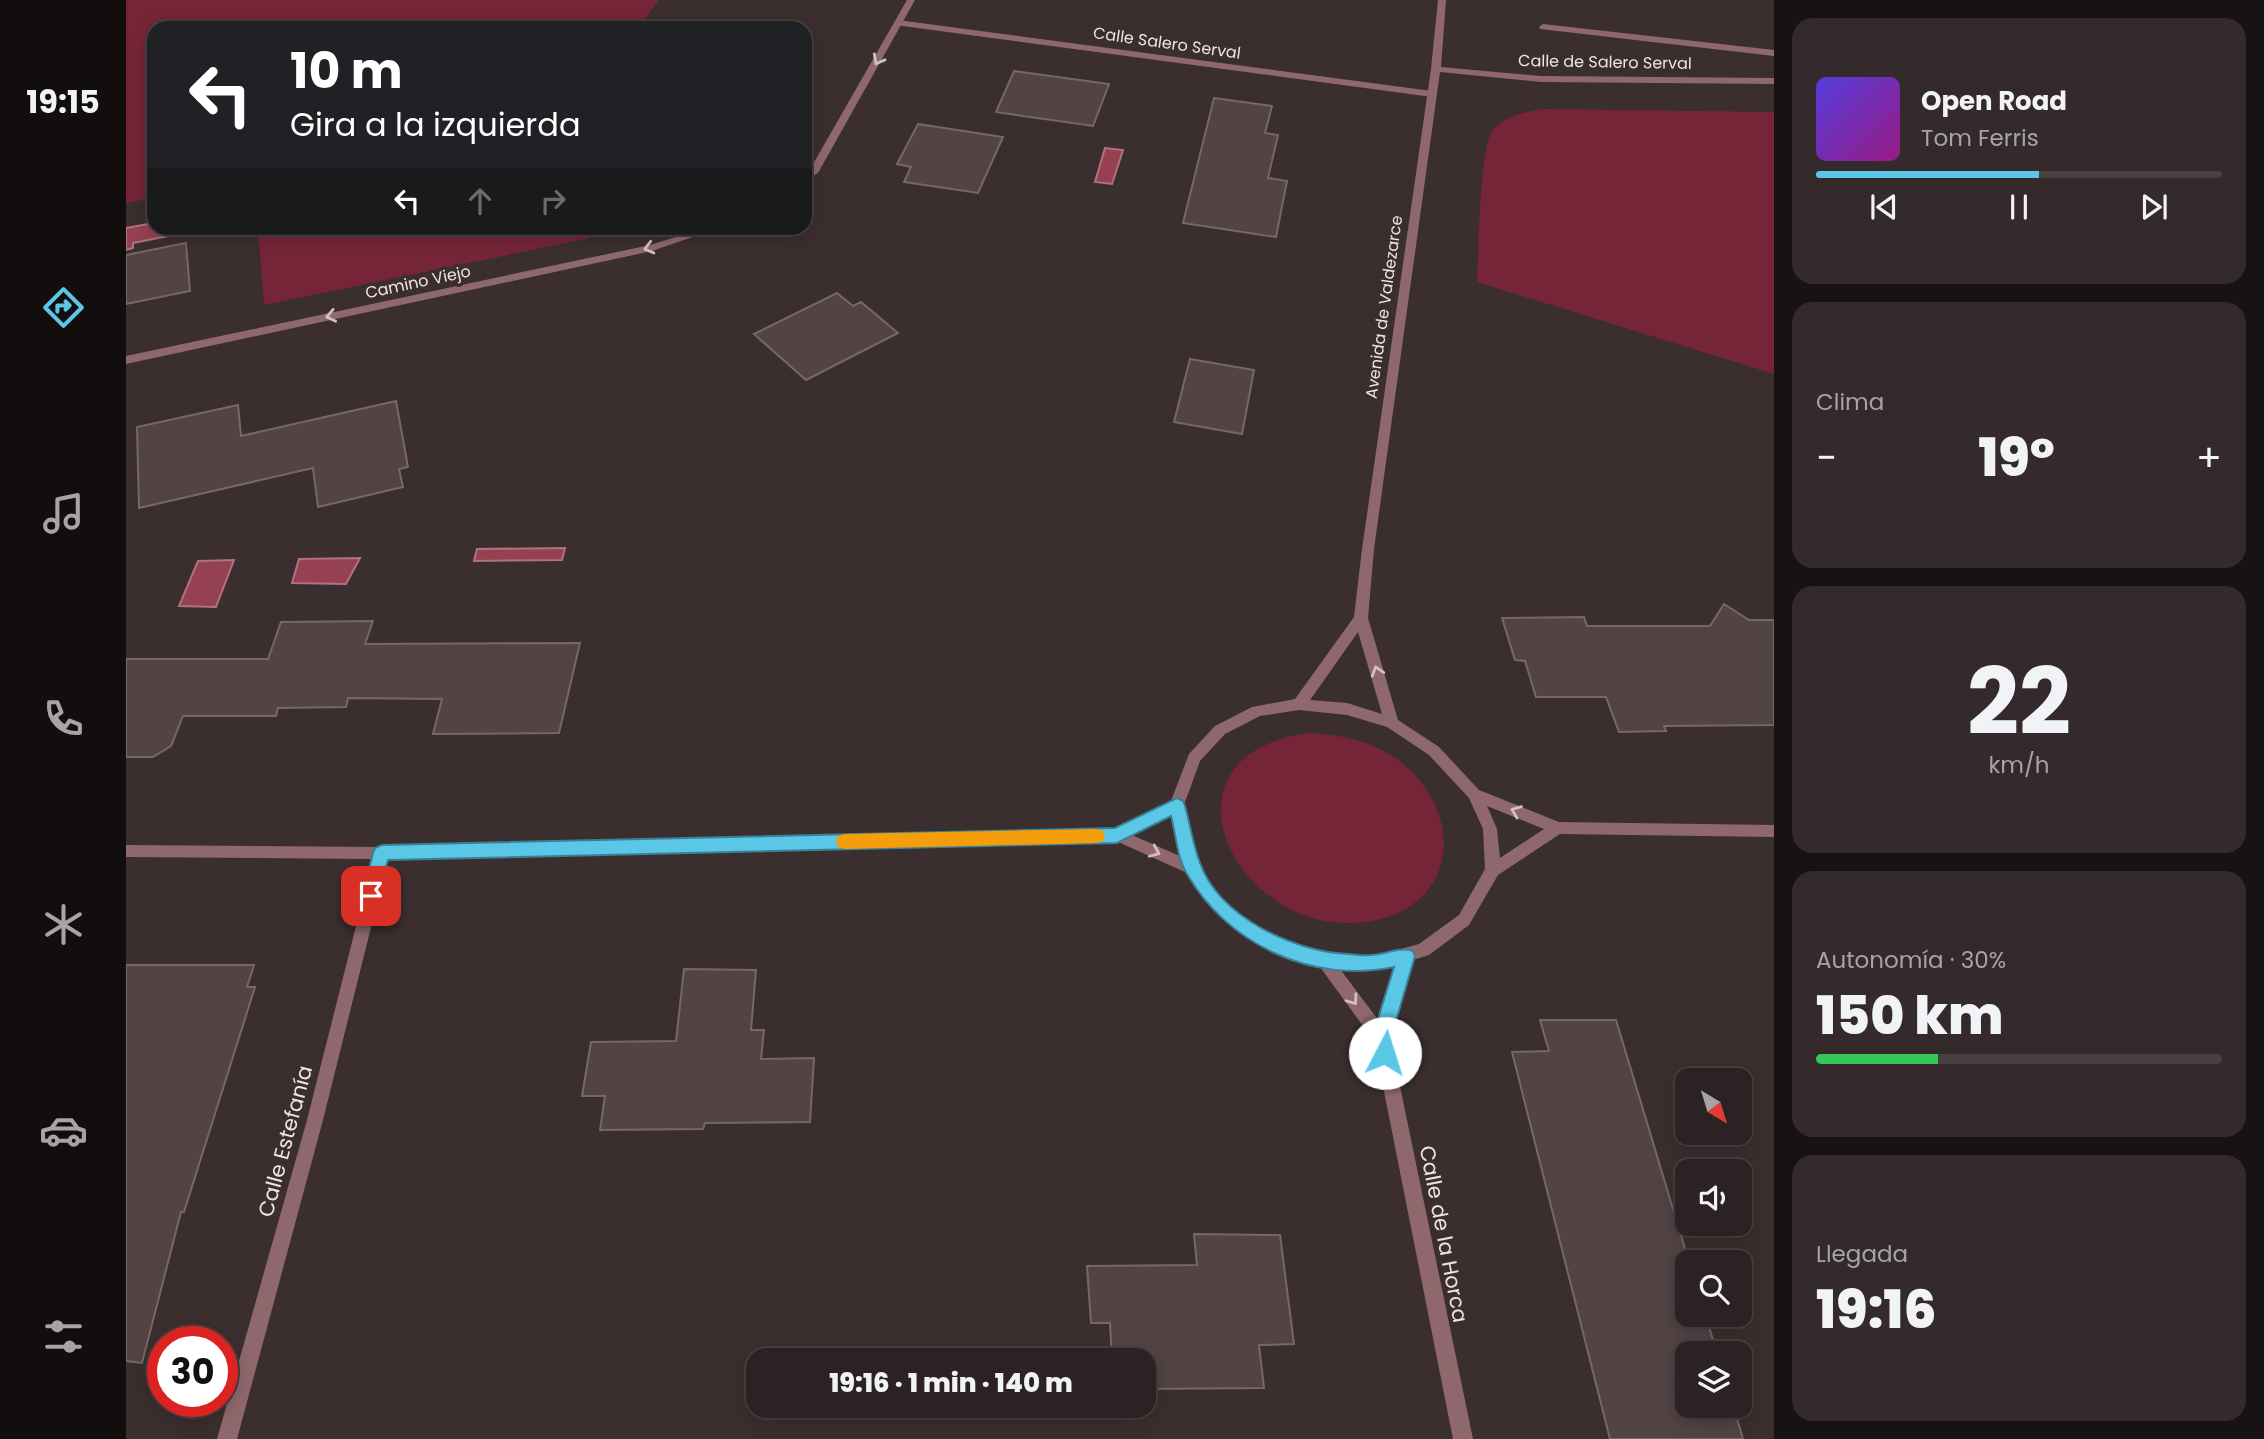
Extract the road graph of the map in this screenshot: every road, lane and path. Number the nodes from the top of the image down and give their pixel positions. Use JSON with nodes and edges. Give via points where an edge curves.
{"nodes":[{"id":1,"x":911,"y":0,"type":"edge"},
{"id":2,"x":1442,"y":0,"type":"edge"},
{"id":3,"x":898,"y":23,"type":"junction"},
{"id":4,"x":1543,"y":27,"type":"dead end"},
{"id":5,"x":1774,"y":53,"type":"edge"},
{"id":6,"x":1436,"y":69,"type":"junction"},
{"id":7,"x":1774,"y":81,"type":"edge"},
{"id":8,"x":1432,"y":94,"type":"junction"},
{"id":9,"x":812,"y":174,"type":"edge"},
{"id":10,"x":692,"y":235,"type":"edge"},
{"id":11,"x":126,"y":360,"type":"edge"},
{"id":12,"x":1361,"y":618,"type":"junction"},
{"id":13,"x":1299,"y":704,"type":"junction"},
{"id":14,"x":1392,"y":723,"type":"junction"},
{"id":15,"x":1474,"y":794,"type":"junction"},
{"id":16,"x":1177,"y":806,"type":"junction"},
{"id":17,"x":1558,"y":828,"type":"junction"},
{"id":18,"x":1774,"y":831,"type":"edge"},
{"id":19,"x":1117,"y":835,"type":"junction"},
{"id":20,"x":126,"y":851,"type":"edge"},
{"id":21,"x":382,"y":853,"type":"junction"},
{"id":22,"x":1192,"y":868,"type":"junction"},
{"id":23,"x":1493,"y":870,"type":"junction"},
{"id":24,"x":1406,"y":956,"type":"junction"},
{"id":25,"x":1325,"y":961,"type":"junction"},
{"id":26,"x":1382,"y":1038,"type":"junction"},
{"id":27,"x":227,"y":1439,"type":"edge"},
{"id":28,"x":1462,"y":1439,"type":"edge"}],
"edges":[{"from":1,"to":3,"type":"street"},
{"from":2,"to":6,"type":"street","name":"Avenida de Valdezarce"},
{"from":3,"to":8,"type":"street","name":"Calle Salero Serval"},
{"from":3,"to":9,"type":"street","one_way":true},
{"from":4,"to":5,"type":"street"},
{"from":6,"to":7,"type":"street","name":"Calle de Salero Serval","via":[[1541,79]]},
{"from":6,"to":8,"type":"street","name":"Avenida de Valdezarce"},
{"from":8,"to":12,"type":"street","name":"Avenida de Valdezarce"},
{"from":10,"to":11,"type":"street","name":"Camino Viejo","one_way":true,"via":[[652,248]]},
{"from":12,"to":13,"type":"street","name":"Avenida de Valdezarce"},
{"from":14,"to":12,"type":"street","name":"Avenida de Valdezarce","one_way":true},
{"from":13,"to":14,"type":"street","via":[[1347,709]]},
{"from":13,"to":16,"type":"street","via":[[1257,712],[1220,730],[1194,758]]},
{"from":14,"to":15,"type":"street","via":[[1434,751]]},
{"from":17,"to":15,"type":"street","one_way":true},
{"from":15,"to":23,"type":"street","via":[[1490,829]]},
{"from":16,"to":19,"type":"street"},
{"from":16,"to":22,"type":"street"},
{"from":17,"to":18,"type":"street"},
{"from":17,"to":23,"type":"street"},
{"from":19,"to":21,"type":"street"},
{"from":19,"to":22,"type":"street","one_way":true},
{"from":20,"to":21,"type":"street"},
{"from":21,"to":27,"type":"street","name":"Calle Estefanía"},
{"from":22,"to":25,"type":"street","via":[[1214,900],[1245,928],[1283,950]]},
{"from":23,"to":24,"type":"street","via":[[1464,920],[1423,950]]},
{"from":24,"to":25,"type":"street","via":[[1372,964]]},
{"from":24,"to":26,"type":"street","name":"Calle de la Horca"},
{"from":25,"to":26,"type":"street","name":"Calle de la Horca","one_way":true},
{"from":26,"to":28,"type":"street","name":"Calle de la Horca"}]}
